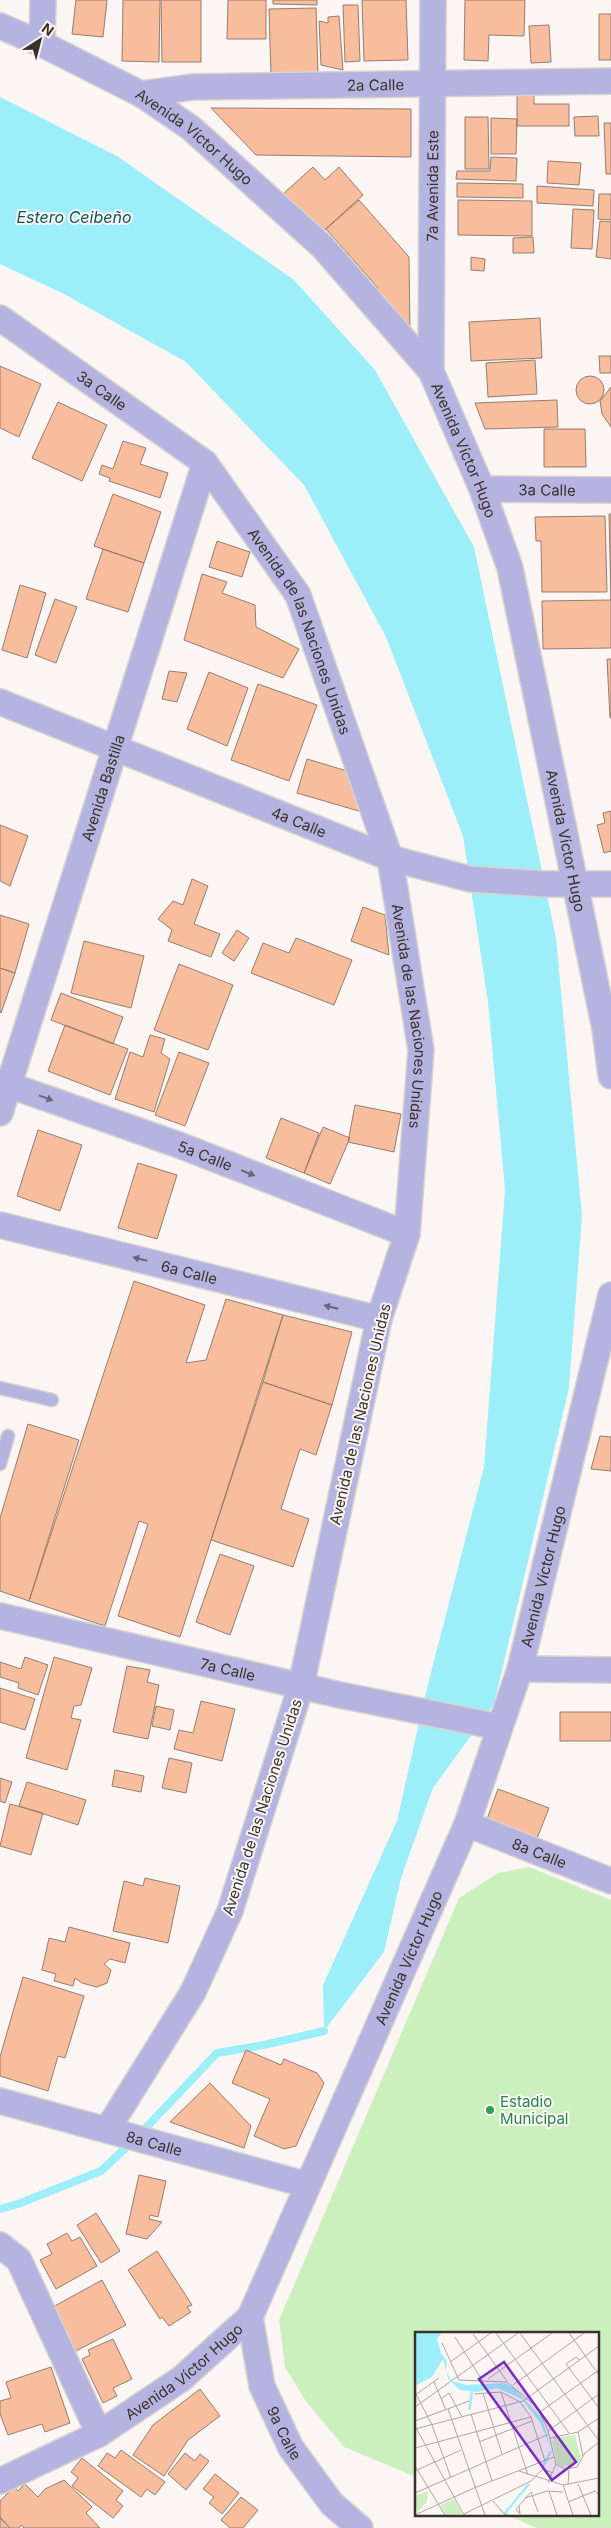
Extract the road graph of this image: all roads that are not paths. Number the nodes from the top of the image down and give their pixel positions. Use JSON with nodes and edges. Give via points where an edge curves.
{"nodes":[{"id":1,"x":43,"y":0,"type":"edge"},
{"id":2,"x":433,"y":0,"type":"edge"},
{"id":3,"x":0,"y":26,"type":"edge"},
{"id":4,"x":42,"y":44,"type":"junction"},
{"id":5,"x":611,"y":81,"type":"edge"},
{"id":6,"x":433,"y":82,"type":"junction"},
{"id":7,"x":141,"y":94,"type":"junction"},
{"id":8,"x":0,"y":318,"type":"edge"},
{"id":9,"x":431,"y":371,"type":"junction"},
{"id":10,"x":205,"y":463,"type":"junction"},
{"id":11,"x":482,"y":489,"type":"junction"},
{"id":12,"x":611,"y":490,"type":"edge"},
{"id":13,"x":0,"y":702,"type":"edge"},
{"id":14,"x":113,"y":749,"type":"junction"},
{"id":15,"x":390,"y":858,"type":"junction"},
{"id":16,"x":611,"y":884,"type":"edge"},
{"id":17,"x":575,"y":885,"type":"junction"},
{"id":18,"x":611,"y":1076,"type":"edge"},
{"id":19,"x":4,"y":1084,"type":"edge"},
{"id":20,"x":0,"y":1113,"type":"edge"},
{"id":21,"x":0,"y":1225,"type":"edge"},
{"id":22,"x":407,"y":1234,"type":"junction"},
{"id":23,"x":611,"y":1294,"type":"edge"},
{"id":24,"x":379,"y":1318,"type":"junction"},
{"id":25,"x":0,"y":1388,"type":"edge"},
{"id":26,"x":52,"y":1400,"type":"dead end"},
{"id":27,"x":8,"y":1436,"type":"dead end"},
{"id":28,"x":0,"y":1464,"type":"edge"},
{"id":29,"x":0,"y":1616,"type":"edge"},
{"id":30,"x":520,"y":1669,"type":"junction"},
{"id":31,"x":611,"y":1670,"type":"edge"},
{"id":32,"x":301,"y":1686,"type":"junction"},
{"id":33,"x":499,"y":1727,"type":"junction"},
{"id":34,"x":467,"y":1824,"type":"junction"},
{"id":35,"x":611,"y":1880,"type":"edge"},
{"id":36,"x":0,"y":2101,"type":"edge"},
{"id":37,"x":107,"y":2130,"type":"junction"},
{"id":38,"x":308,"y":2185,"type":"junction"},
{"id":39,"x":0,"y":2245,"type":"edge"},
{"id":40,"x":250,"y":2317,"type":"junction"},
{"id":41,"x":99,"y":2434,"type":"junction"},
{"id":42,"x":0,"y":2481,"type":"edge"},
{"id":43,"x":360,"y":2528,"type":"edge"}],
"edges":[{"from":1,"to":4,"type":"street"},
{"from":2,"to":6,"type":"street","name":"7a Avenida Este"},
{"from":3,"to":4,"type":"street","name":"Avenida Víctor Hugo"},
{"from":4,"to":7,"type":"street","name":"Avenida Víctor Hugo"},
{"from":5,"to":6,"type":"street","name":"2a Calle"},
{"from":6,"to":7,"type":"street","name":"2a Calle","via":[[193,87]]},
{"from":6,"to":9,"type":"street","name":"7a Avenida Este"},
{"from":7,"to":9,"type":"street","name":"Avenida Víctor Hugo","via":[[190,128],[323,247]]},
{"from":8,"to":10,"type":"street","name":"3a Calle"},
{"from":9,"to":11,"type":"street","name":"Avenida Víctor Hugo"},
{"from":10,"to":14,"type":"street","name":"Avenida Bastilla"},
{"from":10,"to":15,"type":"street","name":"Avenida de las Naciones Unidas","via":[[298,595]]},
{"from":11,"to":12,"type":"street","name":"3a Calle"},
{"from":11,"to":17,"type":"street","name":"Avenida Víctor Hugo","via":[[510,568]]},
{"from":13,"to":14,"type":"street","name":"4a Calle"},
{"from":14,"to":15,"type":"street","name":"4a Calle"},
{"from":14,"to":19,"type":"street","name":"Avenida Bastilla"},
{"from":15,"to":17,"type":"street","name":"4a Calle","via":[[470,880]]},
{"from":15,"to":22,"type":"street","name":"Avenida de las Naciones Unidas","via":[[421,1050]]},
{"from":16,"to":17,"type":"street","name":"4a Calle"},
{"from":17,"to":18,"type":"street","name":"Avenida Víctor Hugo","via":[[605,1029]]},
{"from":19,"to":20,"type":"street","name":"Avenida Bastilla"},
{"from":19,"to":22,"type":"street","name":"5a Calle","one_way":true,"via":[[179,1145]]},
{"from":24,"to":21,"type":"street","name":"6a Calle","one_way":true},
{"from":22,"to":24,"type":"street","name":"Avenida de las Naciones Unidas"},
{"from":23,"to":30,"type":"street","name":"Avenida Víctor Hugo"},
{"from":24,"to":32,"type":"street","name":"Avenida de las Naciones Unidas"},
{"from":25,"to":26,"type":"lane"},
{"from":27,"to":28,"type":"lane"},
{"from":29,"to":32,"type":"street","name":"7a Calle"},
{"from":30,"to":31,"type":"street"},
{"from":30,"to":33,"type":"street","name":"Avenida Víctor Hugo"},
{"from":32,"to":33,"type":"street","name":"7a Calle"},
{"from":32,"to":37,"type":"street","name":"Avenida de las Naciones Unidas","via":[[230,1911],[193,1992]]},
{"from":33,"to":34,"type":"street","name":"Avenida Víctor Hugo"},
{"from":34,"to":35,"type":"street","name":"8a Calle"},
{"from":34,"to":38,"type":"street","name":"Avenida Víctor Hugo"},
{"from":36,"to":37,"type":"street","name":"8a Calle"},
{"from":37,"to":38,"type":"street","name":"8a Calle"},
{"from":38,"to":40,"type":"street","name":"Avenida Víctor Hugo"},
{"from":39,"to":41,"type":"street","via":[[19,2260]]},
{"from":40,"to":41,"type":"street","name":"Avenida Víctor Hugo","via":[[181,2379]]},
{"from":40,"to":43,"type":"street","name":"9a Calle","via":[[262,2386],[291,2448],[332,2504]]},
{"from":41,"to":42,"type":"street","name":"Avenida Víctor Hugo"}]}
